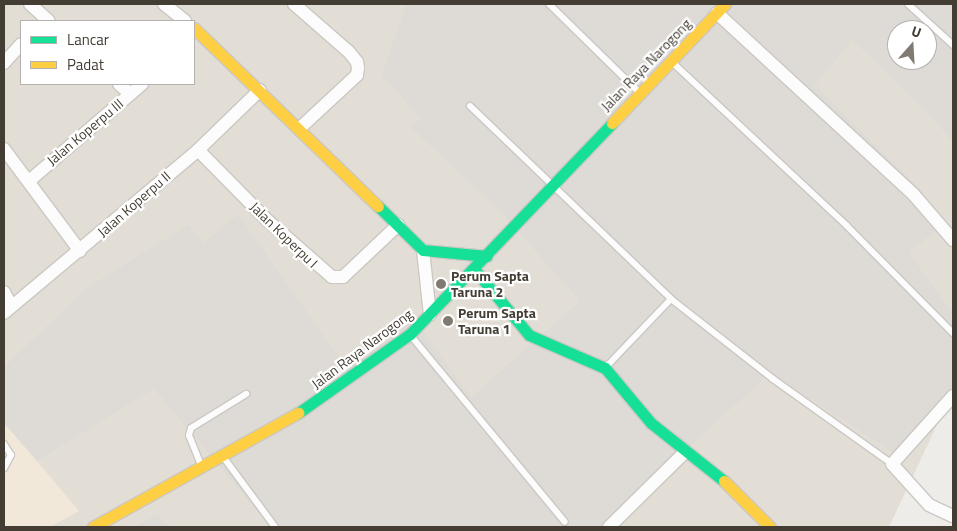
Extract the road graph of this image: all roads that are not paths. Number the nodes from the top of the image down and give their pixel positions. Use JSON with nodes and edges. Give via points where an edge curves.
{"nodes":[{"id":1,"x":30,"y":4,"type":"edge"},
{"id":2,"x":294,"y":4,"type":"edge"},
{"id":3,"x":549,"y":4,"type":"edge"},
{"id":4,"x":908,"y":4,"type":"edge"},
{"id":5,"x":171,"y":6,"type":"edge"},
{"id":6,"x":721,"y":9,"type":"edge"},
{"id":7,"x":46,"y":20,"type":"edge"},
{"id":8,"x":185,"y":20,"type":"edge"},
{"id":9,"x":196,"y":33,"type":"edge"},
{"id":10,"x":20,"y":45,"type":"edge"},
{"id":11,"x":953,"y":45,"type":"edge"},
{"id":12,"x":670,"y":60,"type":"junction"},
{"id":13,"x":4,"y":63,"type":"edge"},
{"id":14,"x":120,"y":85,"type":"edge"},
{"id":15,"x":141,"y":85,"type":"edge"},
{"id":16,"x":260,"y":90,"type":"junction"},
{"id":17,"x":639,"y":93,"type":"junction"},
{"id":18,"x":130,"y":94,"type":"junction"},
{"id":19,"x":470,"y":106,"type":"dead end"},
{"id":20,"x":300,"y":128,"type":"junction"},
{"id":21,"x":4,"y":150,"type":"edge"},
{"id":22,"x":198,"y":150,"type":"junction"},
{"id":23,"x":29,"y":181,"type":"junction"},
{"id":24,"x":554,"y":184,"type":"junction"},
{"id":25,"x":398,"y":225,"type":"junction"},
{"id":26,"x":953,"y":240,"type":"edge"},
{"id":27,"x":80,"y":250,"type":"junction"},
{"id":28,"x":423,"y":250,"type":"junction"},
{"id":29,"x":487,"y":256,"type":"junction"},
{"id":30,"x":474,"y":269,"type":"junction"},
{"id":31,"x":4,"y":292,"type":"edge"},
{"id":32,"x":671,"y":300,"type":"junction"},
{"id":33,"x":8,"y":309,"type":"edge"},
{"id":34,"x":430,"y":315,"type":"junction"},
{"id":35,"x":953,"y":333,"type":"edge"},
{"id":36,"x":410,"y":334,"type":"junction"},
{"id":37,"x":605,"y":368,"type":"junction"},
{"id":38,"x":246,"y":394,"type":"dead end"},
{"id":39,"x":953,"y":396,"type":"edge"},
{"id":40,"x":4,"y":444,"type":"edge"},
{"id":41,"x":686,"y":452,"type":"junction"},
{"id":42,"x":223,"y":458,"type":"junction"},
{"id":43,"x":892,"y":464,"type":"junction"},
{"id":44,"x":4,"y":468,"type":"edge"},
{"id":45,"x":203,"y":468,"type":"junction"},
{"id":46,"x":953,"y":516,"type":"edge"},
{"id":47,"x":565,"y":522,"type":"dead end"},
{"id":48,"x":93,"y":527,"type":"edge"},
{"id":49,"x":275,"y":527,"type":"edge"},
{"id":50,"x":609,"y":527,"type":"edge"},
{"id":51,"x":770,"y":527,"type":"edge"}],
"edges":[{"from":1,"to":7,"type":"street"},
{"from":2,"to":20,"type":"street","via":[[349,52],[358,68],[356,75]]},
{"from":3,"to":17,"type":"lane"},
{"from":4,"to":11,"type":"lane"},
{"from":5,"to":8,"type":"street"},
{"from":6,"to":12,"type":"main road","name":"Jalan Raya Narogong"},
{"from":6,"to":26,"type":"street","via":[[914,195]]},
{"from":9,"to":16,"type":"main road"},
{"from":10,"to":13,"type":"street"},
{"from":12,"to":17,"type":"main road","name":"Jalan Raya Narogong"},
{"from":12,"to":35,"type":"lane","via":[[846,226]]},
{"from":14,"to":18,"type":"street"},
{"from":15,"to":18,"type":"street","name":"Jalan Koperpu III"},
{"from":16,"to":20,"type":"main road"},
{"from":16,"to":22,"type":"street","name":"Jalan Koperpu II"},
{"from":17,"to":24,"type":"main road","name":"Jalan Raya Narogong"},
{"from":18,"to":23,"type":"street","name":"Jalan Koperpu III"},
{"from":19,"to":24,"type":"lane"},
{"from":20,"to":25,"type":"main road"},
{"from":21,"to":23,"type":"street"},
{"from":22,"to":25,"type":"street","name":"Jalan Koperpu I","via":[[267,220],[332,277],[343,277]]},
{"from":22,"to":27,"type":"street","name":"Jalan Koperpu II"},
{"from":23,"to":27,"type":"street"},
{"from":24,"to":29,"type":"main road","name":"Jalan Raya Narogong"},
{"from":24,"to":32,"type":"lane"},
{"from":25,"to":28,"type":"main road"},
{"from":27,"to":33,"type":"street","name":"Jalan Koperpu II"},
{"from":28,"to":29,"type":"main road"},
{"from":28,"to":34,"type":"street"},
{"from":29,"to":30,"type":"main road","name":"Jalan Raya Narogong"},
{"from":30,"to":34,"type":"main road","name":"Jalan Raya Narogong"},
{"from":30,"to":37,"type":"main road","via":[[529,335]]},
{"from":31,"to":33,"type":"street"},
{"from":32,"to":37,"type":"lane"},
{"from":32,"to":43,"type":"lane","via":[[772,379]]},
{"from":34,"to":36,"type":"main road","name":"Jalan Raya Narogong"},
{"from":36,"to":42,"type":"main road","name":"Jalan Raya Narogong","via":[[299,413]]},
{"from":36,"to":47,"type":"lane"},
{"from":37,"to":41,"type":"main road","via":[[636,408]]},
{"from":38,"to":45,"type":"lane","via":[[191,428],[189,435]]},
{"from":39,"to":43,"type":"street"},
{"from":40,"to":44,"type":"lane","via":[[11,455]]},
{"from":41,"to":50,"type":"street"},
{"from":41,"to":51,"type":"main road","via":[[713,471]]},
{"from":42,"to":45,"type":"main road","name":"Jalan Raya Narogong"},
{"from":42,"to":49,"type":"lane"},
{"from":43,"to":46,"type":"street","via":[[930,506]]},
{"from":45,"to":48,"type":"main road","name":"Jalan Raya Narogong"}]}
